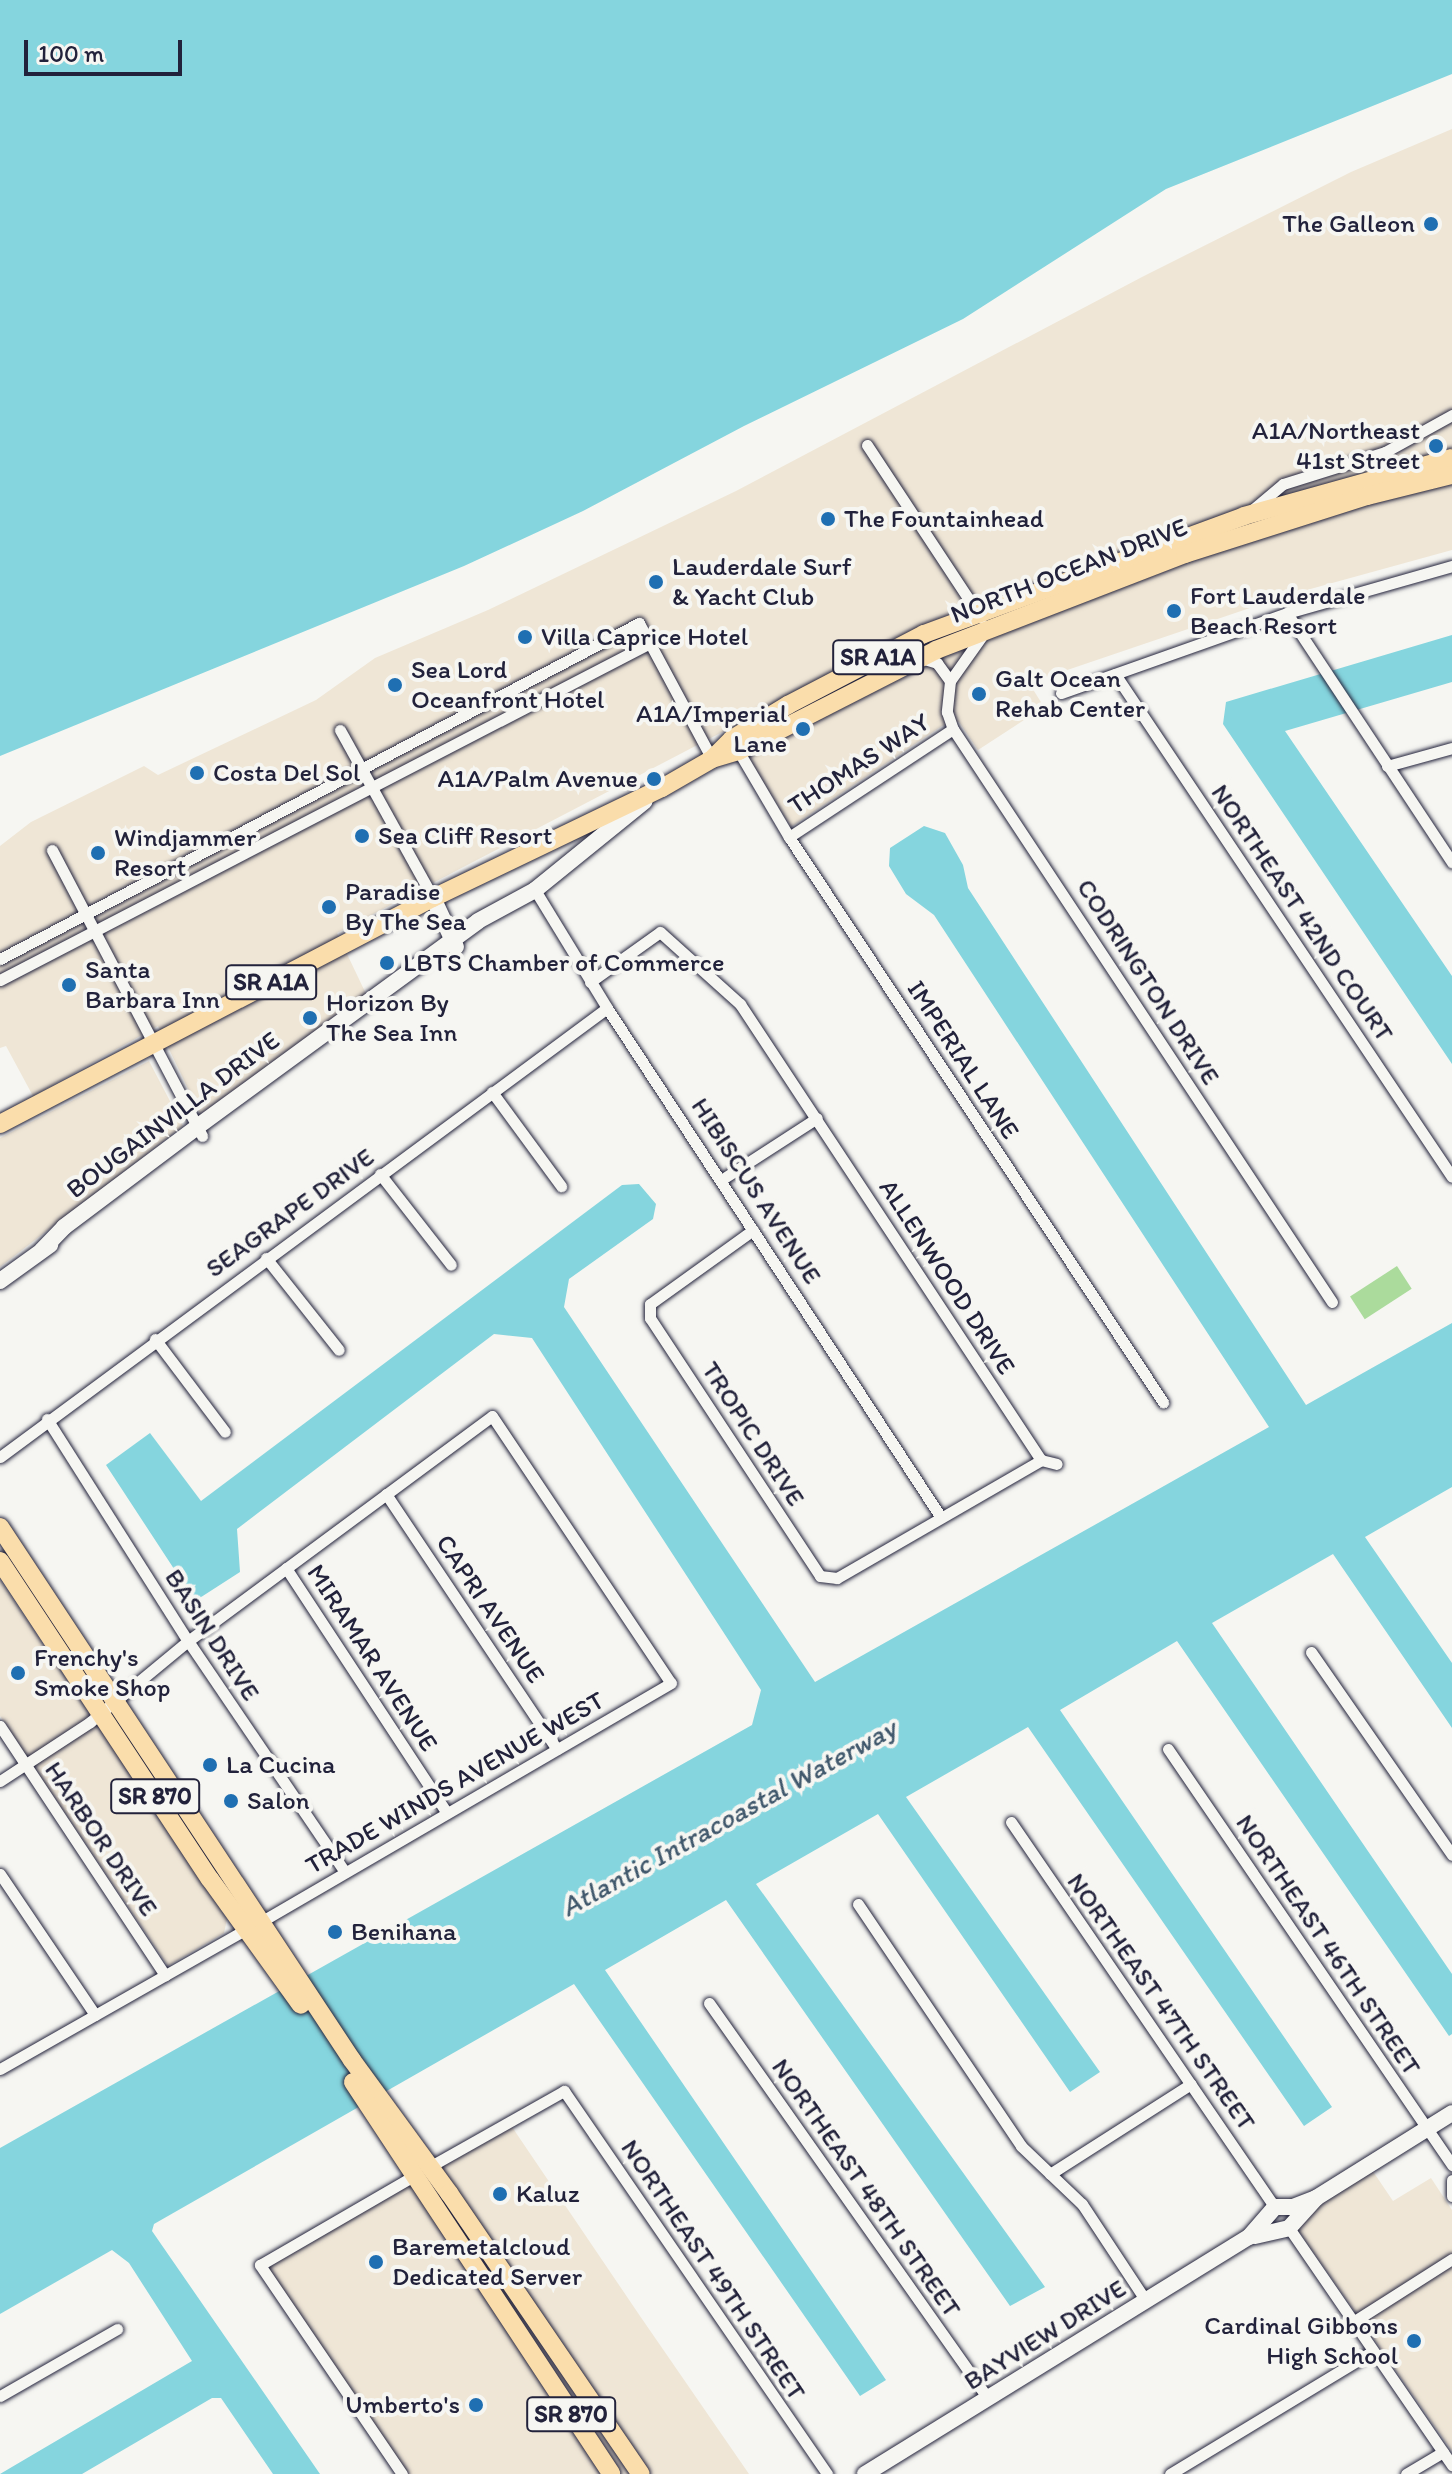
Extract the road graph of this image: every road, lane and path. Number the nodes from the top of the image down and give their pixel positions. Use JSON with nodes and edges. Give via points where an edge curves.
{"nodes":[{"id":1,"x":1452,"y":415,"type":"edge"},
{"id":2,"x":867,"y":445,"type":"dead end"},
{"id":3,"x":1452,"y":458,"type":"edge"},
{"id":4,"x":1452,"y":475,"type":"edge"},
{"id":5,"x":1360,"y":490,"type":"junction"},
{"id":6,"x":1244,"y":516,"type":"junction"},
{"id":7,"x":1452,"y":566,"type":"edge"},
{"id":8,"x":1287,"y":613,"type":"junction"},
{"id":9,"x":983,"y":622,"type":"junction"},
{"id":10,"x":650,"y":643,"type":"junction"},
{"id":11,"x":920,"y":658,"type":"junction"},
{"id":12,"x":1115,"y":674,"type":"junction"},
{"id":13,"x":950,"y":681,"type":"junction"},
{"id":14,"x":1061,"y":693,"type":"dead end"},
{"id":15,"x":953,"y":729,"type":"junction"},
{"id":16,"x":340,"y":730,"type":"dead end"},
{"id":17,"x":736,"y":745,"type":"junction"},
{"id":18,"x":1452,"y":748,"type":"edge"},
{"id":19,"x":712,"y":759,"type":"junction"},
{"id":20,"x":1387,"y":766,"type":"junction"},
{"id":21,"x":361,"y":768,"type":"junction"},
{"id":22,"x":372,"y":787,"type":"junction"},
{"id":23,"x":662,"y":788,"type":"junction"},
{"id":24,"x":789,"y":837,"type":"junction"},
{"id":25,"x":52,"y":850,"type":"dead end"},
{"id":26,"x":1452,"y":862,"type":"edge"},
{"id":27,"x":535,"y":890,"type":"junction"},
{"id":28,"x":433,"y":898,"type":"junction"},
{"id":29,"x":85,"y":912,"type":"junction"},
{"id":30,"x":441,"y":917,"type":"junction"},
{"id":31,"x":94,"y":932,"type":"junction"},
{"id":32,"x":454,"y":944,"type":"junction"},
{"id":33,"x":428,"y":956,"type":"junction"},
{"id":34,"x":0,"y":959,"type":"edge"},
{"id":35,"x":0,"y":980,"type":"edge"},
{"id":36,"x":590,"y":982,"type":"junction"},
{"id":37,"x":607,"y":1008,"type":"junction"},
{"id":38,"x":153,"y":1044,"type":"junction"},
{"id":39,"x":492,"y":1092,"type":"junction"},
{"id":40,"x":817,"y":1118,"type":"junction"},
{"id":41,"x":0,"y":1124,"type":"edge"},
{"id":42,"x":199,"y":1131,"type":"junction"},
{"id":43,"x":380,"y":1174,"type":"junction"},
{"id":44,"x":1452,"y":1177,"type":"edge"},
{"id":45,"x":721,"y":1180,"type":"junction"},
{"id":46,"x":561,"y":1186,"type":"dead end"},
{"id":47,"x":753,"y":1230,"type":"junction"},
{"id":48,"x":266,"y":1258,"type":"junction"},
{"id":49,"x":451,"y":1265,"type":"dead end"},
{"id":50,"x":0,"y":1281,"type":"edge"},
{"id":51,"x":1332,"y":1302,"type":"dead end"},
{"id":52,"x":155,"y":1339,"type":"junction"},
{"id":53,"x":339,"y":1350,"type":"dead end"},
{"id":54,"x":1163,"y":1402,"type":"dead end"},
{"id":55,"x":47,"y":1419,"type":"junction"},
{"id":56,"x":225,"y":1432,"type":"dead end"},
{"id":57,"x":0,"y":1457,"type":"edge"},
{"id":58,"x":1041,"y":1460,"type":"junction"},
{"id":59,"x":1057,"y":1464,"type":"dead end"},
{"id":60,"x":386,"y":1494,"type":"junction"},
{"id":61,"x":940,"y":1516,"type":"junction"},
{"id":62,"x":0,"y":1527,"type":"edge"},
{"id":63,"x":0,"y":1561,"type":"edge"},
{"id":64,"x":286,"y":1568,"type":"junction"},
{"id":65,"x":188,"y":1641,"type":"junction"},
{"id":66,"x":1311,"y":1652,"type":"dead end"},
{"id":67,"x":107,"y":1706,"type":"junction"},
{"id":68,"x":0,"y":1726,"type":"edge"},
{"id":69,"x":557,"y":1749,"type":"junction"},
{"id":70,"x":1168,"y":1749,"type":"dead end"},
{"id":71,"x":25,"y":1765,"type":"junction"},
{"id":72,"x":0,"y":1781,"type":"edge"},
{"id":73,"x":447,"y":1813,"type":"junction"},
{"id":74,"x":1011,"y":1822,"type":"dead end"},
{"id":75,"x":1452,"y":1855,"type":"edge"},
{"id":76,"x":345,"y":1872,"type":"junction"},
{"id":77,"x":0,"y":1874,"type":"edge"},
{"id":78,"x":858,"y":1904,"type":"dead end"},
{"id":79,"x":253,"y":1926,"type":"junction"},
{"id":80,"x":165,"y":1975,"type":"junction"},
{"id":81,"x":709,"y":2003,"type":"dead end"},
{"id":82,"x":95,"y":2015,"type":"junction"},
{"id":83,"x":0,"y":2069,"type":"edge"},
{"id":84,"x":1191,"y":2084,"type":"junction"},
{"id":85,"x":380,"y":2112,"type":"junction"},
{"id":86,"x":1452,"y":2113,"type":"edge"},
{"id":87,"x":1427,"y":2129,"type":"junction"},
{"id":88,"x":1452,"y":2165,"type":"edge"},
{"id":89,"x":429,"y":2167,"type":"junction"},
{"id":90,"x":1050,"y":2174,"type":"junction"},
{"id":91,"x":412,"y":2177,"type":"junction"},
{"id":92,"x":1452,"y":2180,"type":"edge"},
{"id":93,"x":449,"y":2193,"type":"junction"},
{"id":94,"x":1452,"y":2196,"type":"edge"},
{"id":95,"x":1282,"y":2218,"type":"junction"},
{"id":96,"x":1452,"y":2259,"type":"edge"},
{"id":97,"x":1146,"y":2301,"type":"junction"},
{"id":98,"x":1353,"y":2322,"type":"junction"},
{"id":99,"x":117,"y":2329,"type":"dead end"},
{"id":100,"x":1373,"y":2351,"type":"junction"},
{"id":101,"x":537,"y":2363,"type":"junction"},
{"id":102,"x":567,"y":2368,"type":"junction"},
{"id":103,"x":550,"y":2382,"type":"junction"},
{"id":104,"x":584,"y":2392,"type":"junction"},
{"id":105,"x":0,"y":2396,"type":"edge"},
{"id":106,"x":988,"y":2399,"type":"junction"},
{"id":107,"x":1443,"y":2452,"type":"junction"},
{"id":108,"x":1452,"y":2465,"type":"edge"},
{"id":109,"x":402,"y":2474,"type":"edge"},
{"id":110,"x":611,"y":2474,"type":"edge"},
{"id":111,"x":641,"y":2474,"type":"edge"},
{"id":112,"x":827,"y":2474,"type":"edge"},
{"id":113,"x":865,"y":2474,"type":"edge"},
{"id":114,"x":1170,"y":2474,"type":"edge"},
{"id":115,"x":1406,"y":2474,"type":"edge"}],
"edges":[{"from":1,"to":6,"type":"street","via":[[1385,452],[1283,484]]},
{"from":2,"to":9,"type":"street"},
{"from":3,"to":5,"type":"main road","number":"SR A1A"},
{"from":4,"to":5,"type":"main road","number":"SR A1A"},
{"from":5,"to":6,"type":"main road","name":"NORTH OCEAN DRIVE","number":"SR A1A"},
{"from":5,"to":9,"type":"main road","name":"NORTH OCEAN DRIVE","number":"SR A1A"},
{"from":6,"to":9,"type":"main road","name":"NORTH OCEAN DRIVE","number":"SR A1A"},
{"from":7,"to":8,"type":"street"},
{"from":8,"to":12,"type":"street"},
{"from":8,"to":20,"type":"street"},
{"from":9,"to":11,"type":"main road","name":"NORTH OCEAN DRIVE","number":"SR A1A"},
{"from":9,"to":13,"type":"street"},
{"from":9,"to":17,"type":"main road","name":"NORTH OCEAN DRIVE","number":"SR A1A","via":[[892,650]]},
{"from":10,"to":19,"type":"street"},
{"from":10,"to":21,"type":"street","via":[[639,623]]},
{"from":10,"to":22,"type":"street"},
{"from":11,"to":13,"type":"street","via":[[937,663]]},
{"from":11,"to":17,"type":"main road","name":"NORTH OCEAN DRIVE","number":"SR A1A"},
{"from":12,"to":14,"type":"street"},
{"from":12,"to":44,"type":"street","name":"NORTHEAST 42ND COURT"},
{"from":13,"to":15,"type":"street","name":"CODRINGTON DRIVE","via":[[947,712]]},
{"from":15,"to":24,"type":"street","name":"THOMAS WAY"},
{"from":15,"to":51,"type":"street","name":"CODRINGTON DRIVE"},
{"from":16,"to":21,"type":"street"},
{"from":17,"to":19,"type":"main road","name":"NORTH OCEAN DRIVE","number":"SR A1A"},
{"from":17,"to":24,"type":"street","name":"IMPERIAL LANE"},
{"from":18,"to":20,"type":"street"},
{"from":19,"to":23,"type":"main road","name":"NORTH OCEAN DRIVE","number":"SR A1A"},
{"from":20,"to":26,"type":"street"},
{"from":21,"to":22,"type":"street"},
{"from":21,"to":29,"type":"street"},
{"from":22,"to":28,"type":"street"},
{"from":22,"to":31,"type":"street"},
{"from":23,"to":27,"type":"street","name":"BOUGAINVILLA DRIVE"},
{"from":23,"to":28,"type":"main road","number":"SR A1A"},
{"from":24,"to":54,"type":"street","name":"IMPERIAL LANE"},
{"from":25,"to":29,"type":"street"},
{"from":27,"to":32,"type":"street","name":"BOUGAINVILLA DRIVE"},
{"from":27,"to":36,"type":"street","name":"HIBISCUS AVENUE"},
{"from":28,"to":30,"type":"street"},
{"from":28,"to":38,"type":"main road","number":"SR A1A"},
{"from":29,"to":31,"type":"street"},
{"from":29,"to":34,"type":"street"},
{"from":30,"to":32,"type":"street"},
{"from":30,"to":33,"type":"street"},
{"from":31,"to":35,"type":"street"},
{"from":31,"to":38,"type":"street"},
{"from":32,"to":33,"type":"street","name":"BOUGAINVILLA DRIVE"},
{"from":32,"to":42,"type":"street","name":"BOUGAINVILLA DRIVE"},
{"from":33,"to":42,"type":"street","name":"BOUGAINVILLA DRIVE"},
{"from":36,"to":37,"type":"street","name":"HIBISCUS AVENUE"},
{"from":36,"to":40,"type":"street","name":"ALLENWOOD DRIVE","via":[[660,932],[740,1004]]},
{"from":37,"to":39,"type":"street","name":"SEAGRAPE DRIVE"},
{"from":37,"to":45,"type":"street","name":"HIBISCUS AVENUE"},
{"from":38,"to":41,"type":"main road","number":"SR A1A"},
{"from":38,"to":42,"type":"street"},
{"from":39,"to":43,"type":"street","name":"SEAGRAPE DRIVE"},
{"from":39,"to":46,"type":"street"},
{"from":40,"to":45,"type":"street"},
{"from":40,"to":58,"type":"street","name":"ALLENWOOD DRIVE"},
{"from":42,"to":50,"type":"street","name":"BOUGAINVILLA DRIVE"},
{"from":43,"to":48,"type":"street","name":"SEAGRAPE DRIVE"},
{"from":43,"to":49,"type":"street"},
{"from":45,"to":47,"type":"street","name":"HIBISCUS AVENUE"},
{"from":47,"to":61,"type":"street","name":"HIBISCUS AVENUE"},
{"from":47,"to":61,"type":"street","name":"TROPIC DRIVE","via":[[650,1304],[650,1318],[820,1576],[837,1578]]},
{"from":48,"to":52,"type":"street","name":"SEAGRAPE DRIVE"},
{"from":48,"to":53,"type":"street"},
{"from":52,"to":55,"type":"street","name":"SEAGRAPE DRIVE"},
{"from":52,"to":56,"type":"street"},
{"from":55,"to":57,"type":"street","name":"SEAGRAPE DRIVE"},
{"from":55,"to":65,"type":"street","name":"BASIN DRIVE"},
{"from":58,"to":59,"type":"street"},
{"from":58,"to":61,"type":"street"},
{"from":60,"to":64,"type":"street"},
{"from":60,"to":69,"type":"street","name":"CAPRI AVENUE"},
{"from":60,"to":69,"type":"street","name":"TRADE WINDS AVENUE WEST","via":[[492,1416],[671,1683]]},
{"from":62,"to":67,"type":"main road","number":"SR 870"},
{"from":63,"to":67,"type":"main road","number":"SR 870"},
{"from":64,"to":65,"type":"street"},
{"from":64,"to":73,"type":"street","name":"MIRAMAR AVENUE"},
{"from":65,"to":67,"type":"street"},
{"from":65,"to":76,"type":"street","name":"BASIN DRIVE"},
{"from":66,"to":75,"type":"street"},
{"from":67,"to":71,"type":"street"},
{"from":67,"to":79,"type":"main road","number":"SR 870"},
{"from":67,"to":79,"type":"main road","number":"SR 870","via":[[233,1913]]},
{"from":68,"to":71,"type":"street","name":"HARBOR DRIVE"},
{"from":69,"to":73,"type":"street","name":"TRADE WINDS AVENUE WEST"},
{"from":70,"to":87,"type":"street","name":"NORTHEAST 46TH STREET"},
{"from":71,"to":72,"type":"street"},
{"from":71,"to":80,"type":"street","name":"HARBOR DRIVE"},
{"from":73,"to":76,"type":"street","name":"TRADE WINDS AVENUE WEST"},
{"from":74,"to":84,"type":"street","name":"NORTHEAST 47TH STREET"},
{"from":76,"to":79,"type":"street","name":"TRADE WINDS AVENUE WEST"},
{"from":77,"to":82,"type":"street"},
{"from":78,"to":90,"type":"street","via":[[1021,2146]]},
{"from":79,"to":80,"type":"street","name":"TRADE WINDS AVENUE WEST"},
{"from":79,"to":85,"type":"main road","number":"SR 870"},
{"from":80,"to":82,"type":"street","name":"TRADE WINDS AVENUE WEST"},
{"from":81,"to":106,"type":"street","name":"NORTHEAST 48TH STREET"},
{"from":82,"to":83,"type":"street","name":"TRADE WINDS AVENUE WEST"},
{"from":84,"to":90,"type":"street"},
{"from":84,"to":95,"type":"street","name":"NORTHEAST 47TH STREET"},
{"from":85,"to":89,"type":"main road","number":"SR 870"},
{"from":85,"to":91,"type":"main road","number":"SR 870"},
{"from":86,"to":87,"type":"street","name":"BAYVIEW DRIVE"},
{"from":87,"to":88,"type":"street","name":"NORTHEAST 46TH STREET"},
{"from":87,"to":95,"type":"street","name":"BAYVIEW DRIVE"},
{"from":89,"to":93,"type":"main road","number":"SR 870"},
{"from":89,"to":112,"type":"street","name":"NORTHEAST 49TH STREET","via":[[564,2091]]},
{"from":90,"to":97,"type":"street","via":[[1082,2204]]},
{"from":91,"to":93,"type":"main road"},
{"from":91,"to":101,"type":"main road","number":"SR 870"},
{"from":91,"to":109,"type":"street","via":[[260,2265]]},
{"from":92,"to":94,"type":"street"},
{"from":93,"to":102,"type":"main road","number":"SR 870"},
{"from":95,"to":97,"type":"street","name":"BAYVIEW DRIVE"},
{"from":95,"to":98,"type":"street","name":"NORTHEAST 47TH STREET"},
{"from":96,"to":98,"type":"street"},
{"from":97,"to":106,"type":"street","name":"BAYVIEW DRIVE"},
{"from":98,"to":100,"type":"street","name":"NORTHEAST 47TH STREET"},
{"from":99,"to":105,"type":"street"},
{"from":100,"to":107,"type":"street","name":"NORTHEAST 47TH STREET"},
{"from":100,"to":114,"type":"street"},
{"from":101,"to":102,"type":"main road"},
{"from":101,"to":103,"type":"main road","number":"SR 870"},
{"from":102,"to":104,"type":"main road","number":"SR 870"},
{"from":103,"to":104,"type":"main road","via":[[568,2382]]},
{"from":103,"to":110,"type":"main road","number":"SR 870"},
{"from":104,"to":111,"type":"main road","number":"SR 870"},
{"from":106,"to":113,"type":"street","name":"BAYVIEW DRIVE"},
{"from":107,"to":108,"type":"street","name":"NORTHEAST 47TH STREET"},
{"from":107,"to":115,"type":"street"}]}
